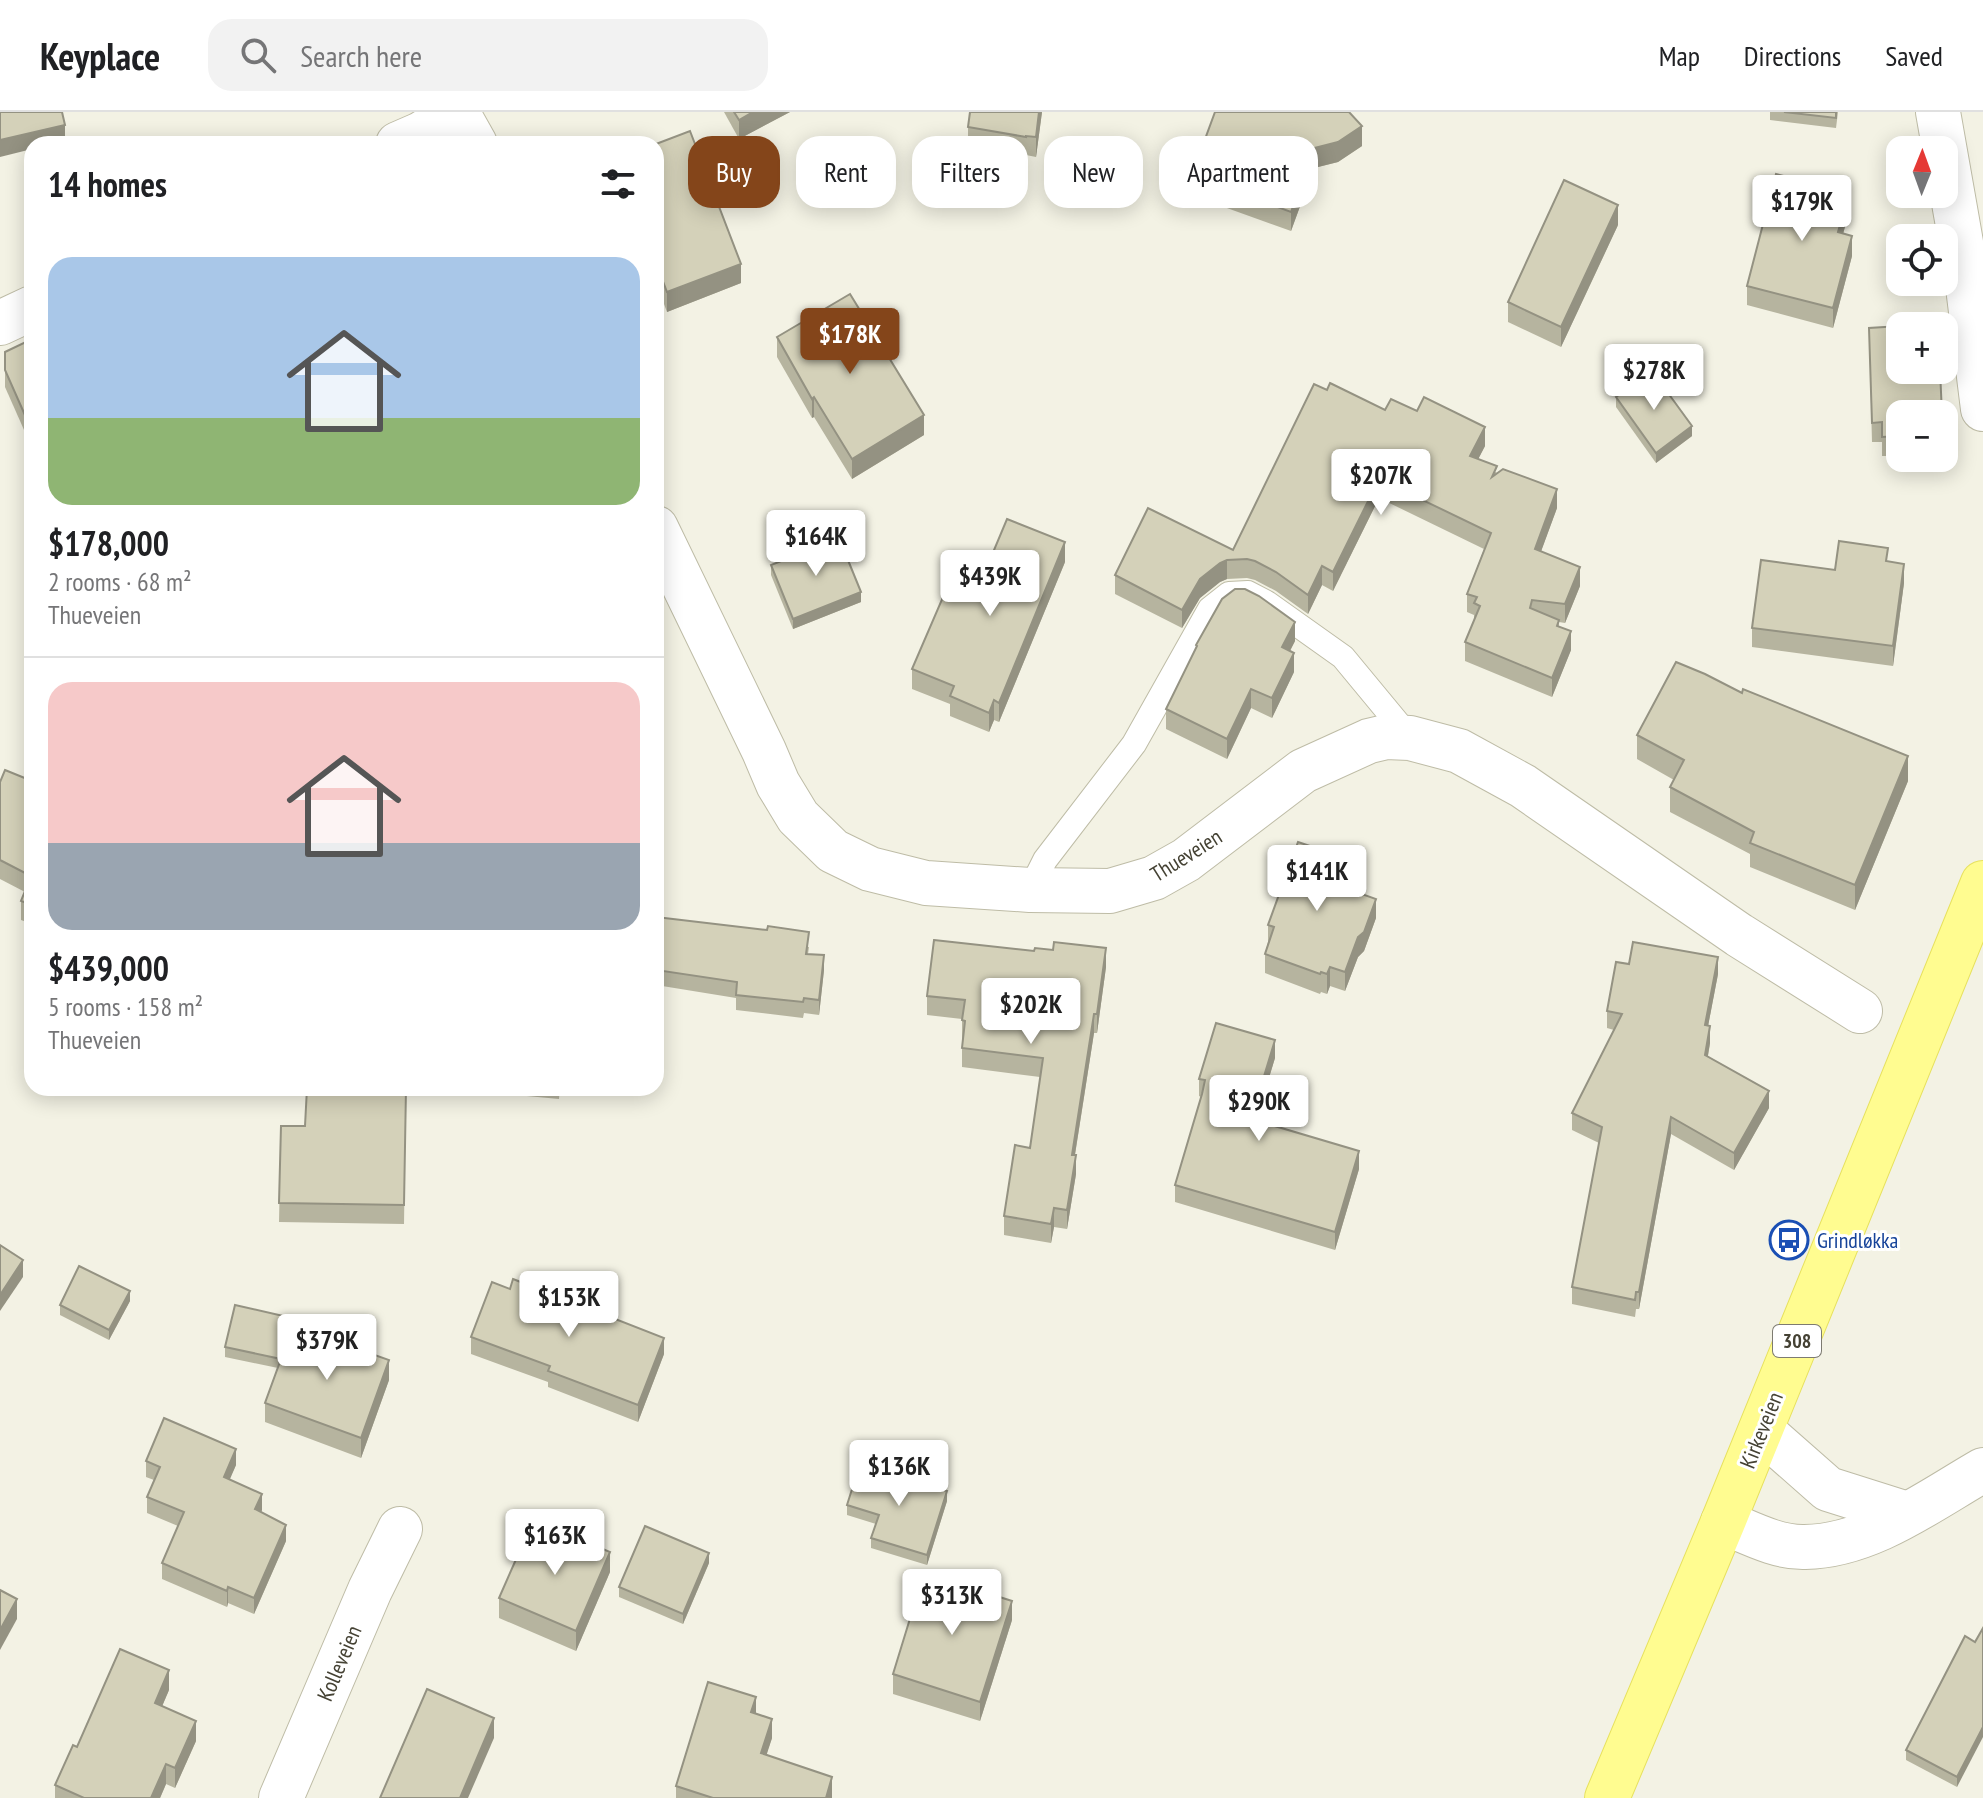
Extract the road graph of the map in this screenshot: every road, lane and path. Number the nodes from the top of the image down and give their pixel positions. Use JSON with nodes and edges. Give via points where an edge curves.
{"nodes":[{"id":1,"x":457,"y":112,"type":"edge"},
{"id":2,"x":1938,"y":112,"type":"edge"},
{"id":3,"x":416,"y":136,"type":"edge"},
{"id":4,"x":470,"y":136,"type":"edge"},
{"id":5,"x":24,"y":312,"type":"edge"},
{"id":6,"x":0,"y":323,"type":"edge"},
{"id":7,"x":1983,"y":409,"type":"edge"},
{"id":8,"x":664,"y":545,"type":"edge"},
{"id":9,"x":1410,"y":738,"type":"junction"},
{"id":10,"x":1983,"y":883,"type":"edge"},
{"id":11,"x":1030,"y":890,"type":"junction"},
{"id":12,"x":1860,"y":1011,"type":"dead end"},
{"id":13,"x":1761,"y":1430,"type":"junction"},
{"id":14,"x":1983,"y":1470,"type":"edge"},
{"id":15,"x":1907,"y":1514,"type":"junction"},
{"id":16,"x":1723,"y":1522,"type":"junction"},
{"id":17,"x":400,"y":1529,"type":"dead end"},
{"id":18,"x":281,"y":1798,"type":"edge"},
{"id":19,"x":1607,"y":1798,"type":"edge"}],
"edges":[{"from":1,"to":3,"type":"street"},
{"from":1,"to":4,"type":"street"},
{"from":2,"to":7,"type":"street"},
{"from":5,"to":6,"type":"street"},
{"from":8,"to":11,"type":"street","name":"Thueveien","via":[[778,784],[798,817],[833,851],[870,869],[926,883]]},
{"from":9,"to":11,"type":"street","name":"Thueveien","via":[[1369,741],[1303,771],[1186,860],[1154,878],[1110,891]]},
{"from":9,"to":11,"type":"lane","via":[[1343,657],[1267,603],[1248,593],[1229,594],[1210,609],[1134,744],[1045,860]]},
{"from":9,"to":12,"type":"street","name":"Thueveien","via":[[1459,751],[1523,786]]},
{"from":10,"to":13,"type":"main road","name":"Kirkeveien","number":"308"},
{"from":13,"to":15,"type":"street","via":[[1828,1489]]},
{"from":13,"to":16,"type":"main road","name":"Kirkeveien","number":"308"},
{"from":14,"to":15,"type":"street"},
{"from":15,"to":16,"type":"street","via":[[1841,1543],[1803,1547]]},
{"from":16,"to":19,"type":"main road","name":"Kirkeveien","number":"308"},
{"from":17,"to":18,"type":"street","name":"Kolleveien"}]}
